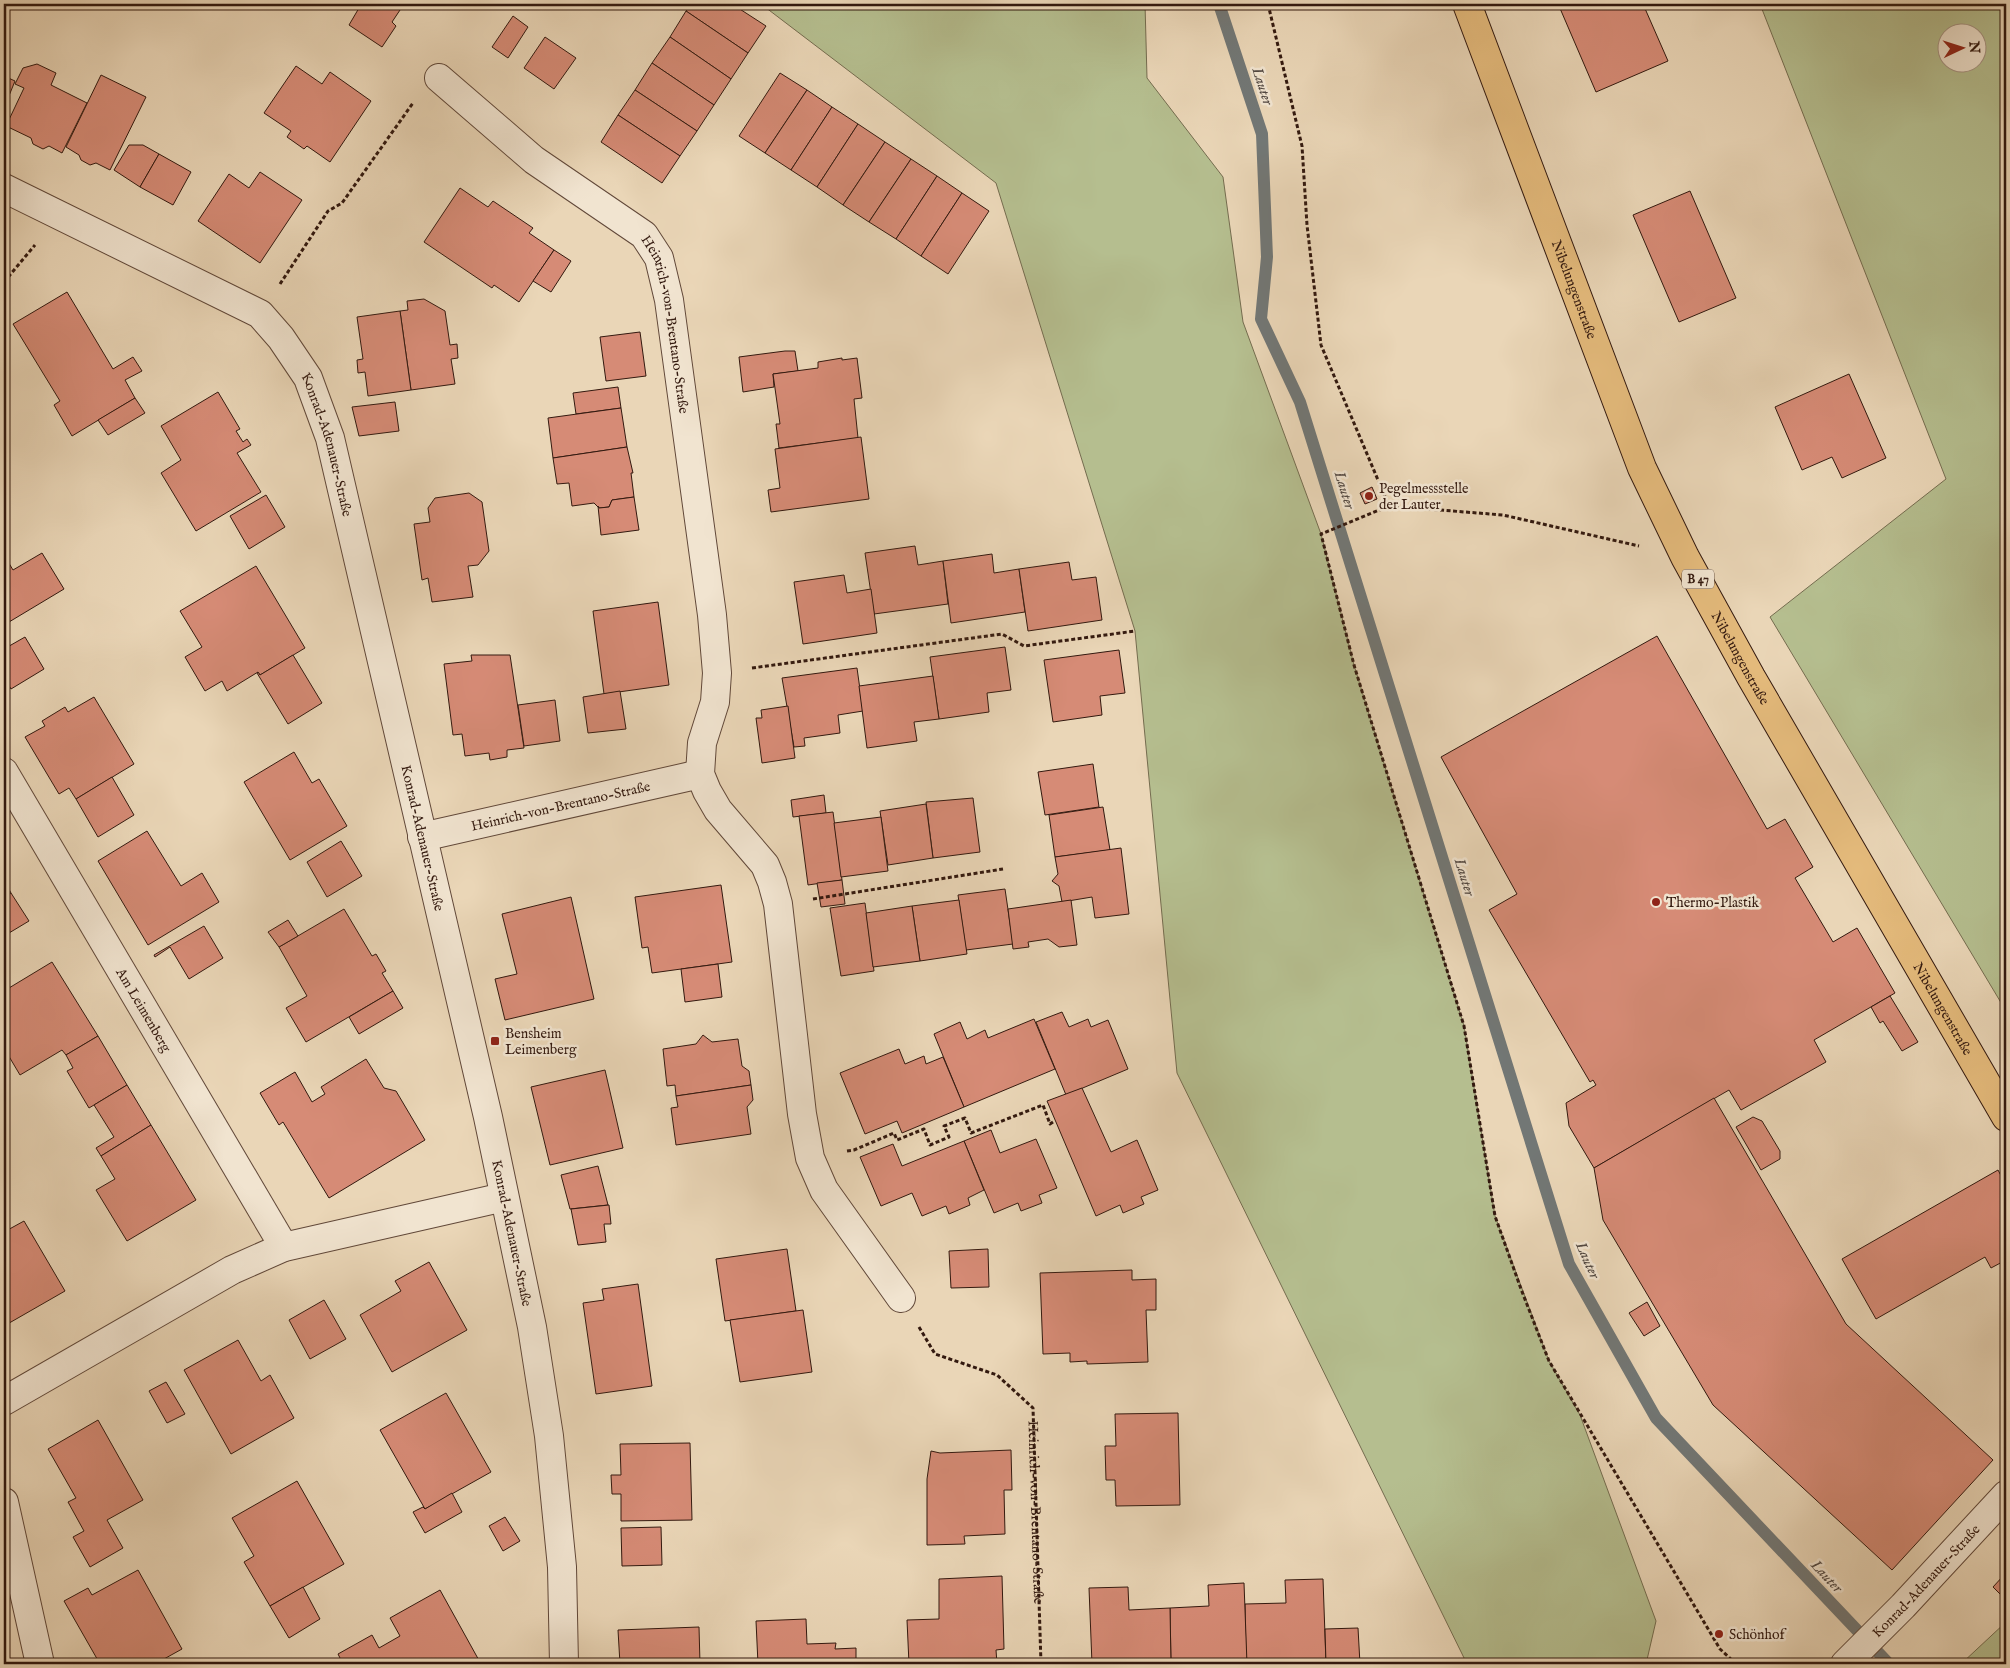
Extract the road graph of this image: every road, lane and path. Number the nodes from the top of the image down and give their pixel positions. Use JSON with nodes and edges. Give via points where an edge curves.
{"nodes":[{"id":1,"x":1268,"y":4,"type":"edge"},
{"id":2,"x":1467,"y":4,"type":"edge"},
{"id":3,"x":439,"y":78,"type":"joint"},
{"id":4,"x":4,"y":188,"type":"edge"},
{"id":5,"x":60,"y":215,"type":"junction"},
{"id":6,"x":4,"y":282,"type":"edge"},
{"id":7,"x":260,"y":314,"type":"junction"},
{"id":8,"x":1389,"y":506,"type":"junction"},
{"id":9,"x":1685,"y":557,"type":"junction"},
{"id":10,"x":1135,"y":631,"type":"dead end"},
{"id":11,"x":717,"y":673,"type":"junction"},
{"id":12,"x":4,"y":772,"type":"edge"},
{"id":13,"x":700,"y":774,"type":"junction"},
{"id":14,"x":422,"y":837,"type":"junction"},
{"id":15,"x":1003,"y":869,"type":"dead end"},
{"id":16,"x":778,"y":904,"type":"junction"},
{"id":17,"x":2006,"y":1117,"type":"edge"},
{"id":18,"x":1054,"y":1122,"type":"dead end"},
{"id":19,"x":810,"y":1158,"type":"junction"},
{"id":20,"x":504,"y":1197,"type":"junction"},
{"id":21,"x":284,"y":1247,"type":"junction"},
{"id":22,"x":901,"y":1298,"type":"joint"},
{"id":23,"x":4,"y":1401,"type":"edge"},
{"id":24,"x":2006,"y":1495,"type":"edge"},
{"id":25,"x":4,"y":1502,"type":"edge"},
{"id":26,"x":40,"y":1664,"type":"edge"},
{"id":27,"x":564,"y":1664,"type":"edge"},
{"id":28,"x":1041,"y":1664,"type":"edge"},
{"id":29,"x":1736,"y":1664,"type":"edge"},
{"id":30,"x":1845,"y":1664,"type":"edge"}],
"edges":[{"from":1,"to":8,"type":"path","via":[[1302,146],[1307,226],[1321,345]]},
{"from":2,"to":9,"type":"main road","name":"Nibelungenstraße","number":"B 47","via":[[1642,468]]},
{"from":3,"to":7,"type":"path","via":[[413,104],[342,203],[328,211]]},
{"from":3,"to":11,"type":"street","name":"Heinrich-von-Brentano-Straße","via":[[534,160],[644,235],[659,258],[670,310]]},
{"from":4,"to":5,"type":"street","name":"Konrad-Adenauer-Straße"},
{"from":5,"to":6,"type":"path"},
{"from":5,"to":7,"type":"street","name":"Konrad-Adenauer-Straße"},
{"from":7,"to":14,"type":"street","name":"Konrad-Adenauer-Straße","via":[[308,378],[330,438]]},
{"from":8,"to":9,"type":"path","via":[[1503,515]]},
{"from":8,"to":29,"type":"path","via":[[1321,534],[1354,665],[1464,1026],[1495,1216],[1548,1361],[1720,1649]]},
{"from":9,"to":17,"type":"main road","name":"Nibelungenstraße","number":"B 47","via":[[1761,695]]},
{"from":10,"to":11,"type":"path","via":[[1024,646],[1002,634]]},
{"from":11,"to":13,"type":"street","name":"Heinrich-von-Brentano-Straße","via":[[715,702],[702,743]]},
{"from":12,"to":21,"type":"street","name":"Am Leimenberg"},
{"from":13,"to":14,"type":"street","name":"Heinrich-von-Brentano-Straße"},
{"from":13,"to":16,"type":"street","name":"Heinrich-von-Brentano-Straße","via":[[718,810],[765,865]]},
{"from":14,"to":20,"type":"street","name":"Konrad-Adenauer-Straße"},
{"from":15,"to":16,"type":"path"},
{"from":16,"to":19,"type":"street","name":"Heinrich-von-Brentano-Straße"},
{"from":18,"to":19,"type":"path","via":[[1050,1124],[1042,1105],[971,1133],[966,1118],[944,1126],[949,1137],[930,1144],[924,1129],[897,1140],[894,1133],[854,1150]]},
{"from":19,"to":22,"type":"street","name":"Heinrich-von-Brentano-Straße","via":[[824,1190]]},
{"from":20,"to":21,"type":"street"},
{"from":20,"to":27,"type":"street","name":"Konrad-Adenauer-Straße","via":[[532,1327],[549,1436],[562,1568]]},
{"from":21,"to":23,"type":"street","via":[[232,1270]]},
{"from":22,"to":28,"type":"path","name":"Heinrich-von-Brentano-Straße","via":[[935,1354],[997,1375],[1033,1408]]},
{"from":24,"to":30,"type":"street","name":"Konrad-Adenauer-Straße"},
{"from":25,"to":26,"type":"street"}]}
